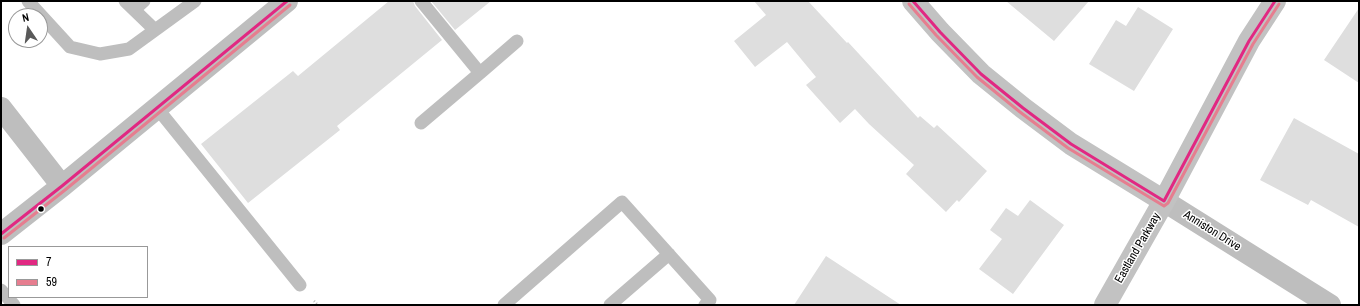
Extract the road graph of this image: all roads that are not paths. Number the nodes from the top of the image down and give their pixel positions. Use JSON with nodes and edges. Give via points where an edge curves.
{"nodes":[{"id":1,"x":28,"y":1,"type":"edge"},
{"id":2,"x":195,"y":1,"type":"edge"},
{"id":3,"x":288,"y":1,"type":"edge"},
{"id":4,"x":421,"y":1,"type":"edge"},
{"id":5,"x":913,"y":1,"type":"edge"},
{"id":6,"x":1274,"y":1,"type":"edge"},
{"id":7,"x":135,"y":4,"type":"edge"},
{"id":8,"x":155,"y":30,"type":"junction"},
{"id":9,"x":517,"y":40,"type":"dead end"},
{"id":10,"x":480,"y":73,"type":"junction"},
{"id":11,"x":1,"y":108,"type":"edge"},
{"id":12,"x":157,"y":108,"type":"junction"},
{"id":13,"x":421,"y":124,"type":"dead end"},
{"id":14,"x":62,"y":186,"type":"junction"},
{"id":15,"x":1164,"y":201,"type":"junction"},
{"id":16,"x":1,"y":234,"type":"edge"},
{"id":17,"x":669,"y":254,"type":"junction"},
{"id":18,"x":300,"y":286,"type":"dead end"},
{"id":19,"x":1,"y":290,"type":"edge"},
{"id":20,"x":14,"y":305,"type":"edge"},
{"id":21,"x":504,"y":305,"type":"edge"},
{"id":22,"x":610,"y":305,"type":"edge"},
{"id":23,"x":705,"y":305,"type":"edge"},
{"id":24,"x":1105,"y":305,"type":"edge"},
{"id":25,"x":1330,"y":305,"type":"edge"}],
"edges":[{"from":1,"to":8,"type":"lane","via":[[70,47],[100,54],[129,49]]},
{"from":2,"to":8,"type":"lane"},
{"from":3,"to":12,"type":"street"},
{"from":4,"to":10,"type":"lane"},
{"from":5,"to":15,"type":"street","name":"Anniston Drive","via":[[981,74],[1023,108],[1071,144]]},
{"from":6,"to":15,"type":"street","name":"Eastland Parkway","via":[[1249,41]]},
{"from":7,"to":8,"type":"lane"},
{"from":9,"to":10,"type":"lane"},
{"from":10,"to":13,"type":"lane"},
{"from":11,"to":14,"type":"street"},
{"from":12,"to":14,"type":"street"},
{"from":12,"to":18,"type":"lane"},
{"from":14,"to":16,"type":"street"},
{"from":15,"to":24,"type":"street","name":"Eastland Parkway"},
{"from":15,"to":25,"type":"street","name":"Anniston Drive"},
{"from":17,"to":21,"type":"lane","via":[[622,202]]},
{"from":17,"to":22,"type":"lane"},
{"from":17,"to":23,"type":"lane","via":[[710,300]]},
{"from":19,"to":20,"type":"lane"}]}
